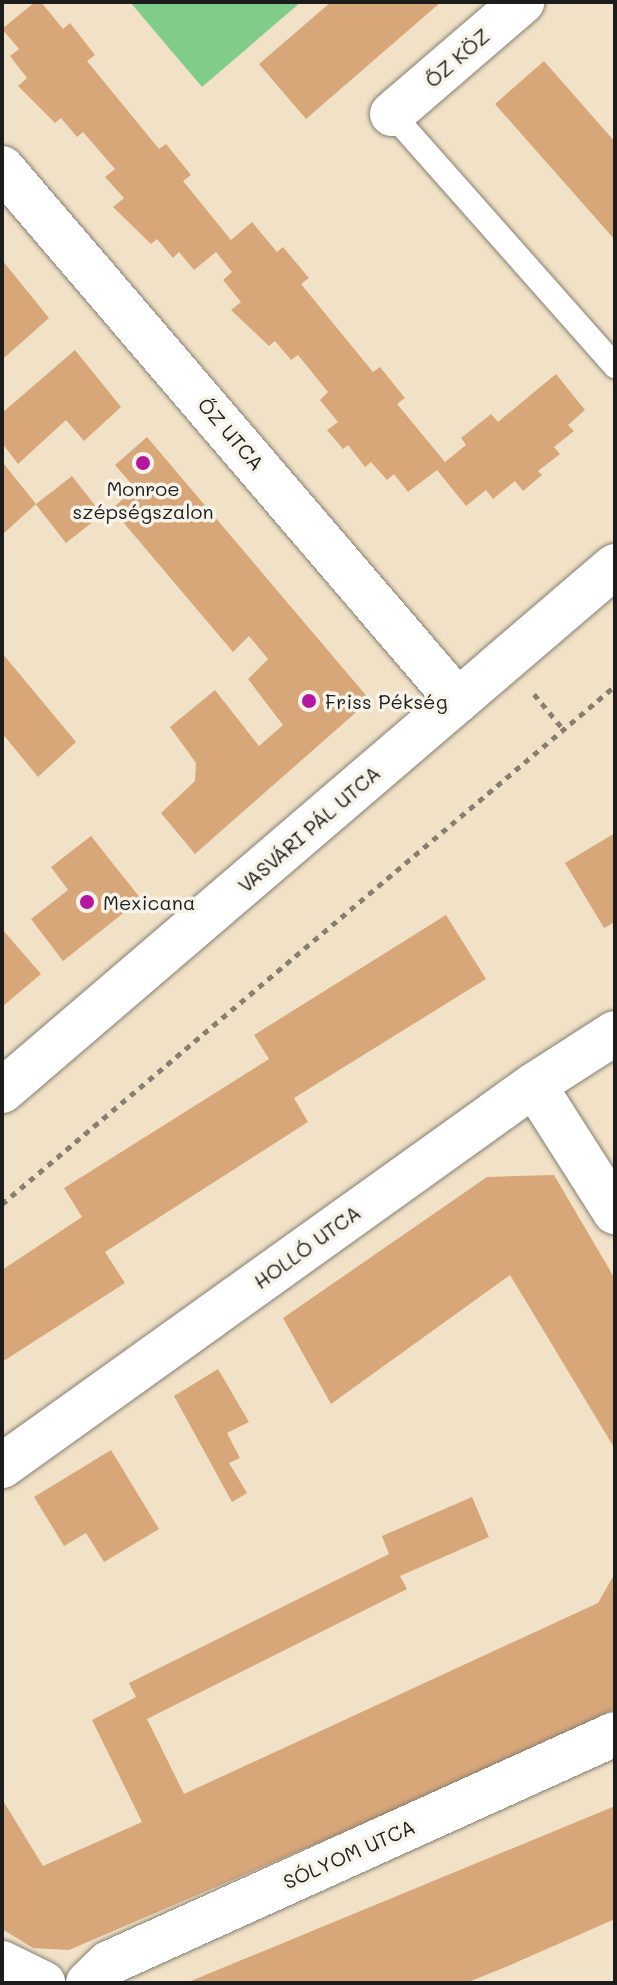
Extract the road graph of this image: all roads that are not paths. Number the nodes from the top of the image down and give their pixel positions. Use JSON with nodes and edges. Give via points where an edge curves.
{"nodes":[{"id":1,"x":522,"y":2,"type":"edge"},
{"id":2,"x":392,"y":114,"type":"joint"},
{"id":3,"x":2,"y":168,"type":"edge"},
{"id":4,"x":615,"y":366,"type":"edge"},
{"id":5,"x":615,"y":566,"type":"edge"},
{"id":6,"x":458,"y":701,"type":"junction"},
{"id":7,"x":615,"y":1033,"type":"edge"},
{"id":8,"x":534,"y":1085,"type":"junction"},
{"id":9,"x":2,"y":1091,"type":"edge"},
{"id":10,"x":615,"y":1212,"type":"edge"},
{"id":11,"x":2,"y":1466,"type":"edge"},
{"id":12,"x":615,"y":1734,"type":"edge"},
{"id":13,"x":2,"y":1963,"type":"edge"},
{"id":14,"x":43,"y":1983,"type":"edge"},
{"id":15,"x":88,"y":1983,"type":"edge"}],
"edges":[{"from":1,"to":2,"type":"street","name":"ŐZ KÖZ"},
{"from":2,"to":4,"type":"lane"},
{"from":3,"to":6,"type":"street","name":"ŐZ UTCA"},
{"from":5,"to":6,"type":"street","name":"VASVÁRI PÁL UTCA"},
{"from":6,"to":9,"type":"street","name":"VASVÁRI PÁL UTCA"},
{"from":7,"to":8,"type":"street","name":"HOLLÓ UTCA"},
{"from":8,"to":10,"type":"street"},
{"from":8,"to":11,"type":"street","name":"HOLLÓ UTCA"},
{"from":12,"to":15,"type":"street","name":"SÓLYOM UTCA","via":[[109,1963]]},
{"from":13,"to":14,"type":"street"}]}
